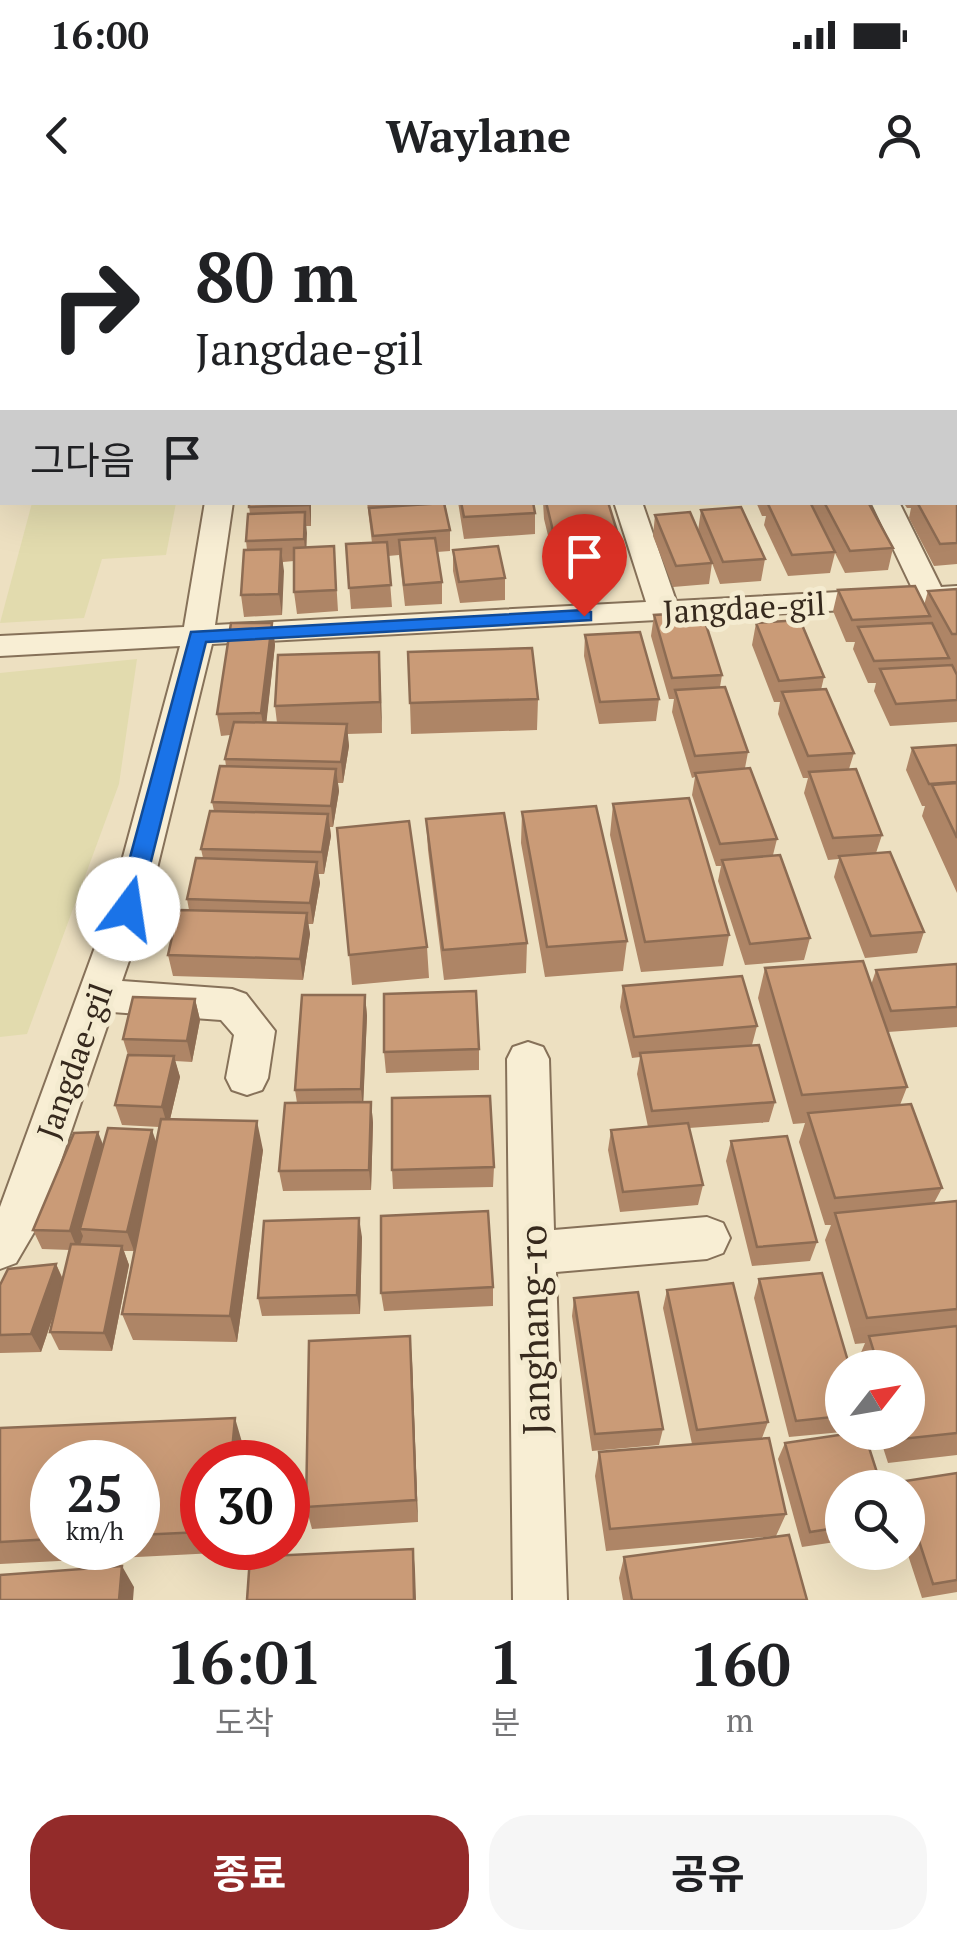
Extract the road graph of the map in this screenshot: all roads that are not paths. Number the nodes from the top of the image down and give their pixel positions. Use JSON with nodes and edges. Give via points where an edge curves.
{"nodes":[{"id":1,"x":219,"y":505,"type":"edge"},
{"id":2,"x":629,"y":505,"type":"edge"},
{"id":3,"x":887,"y":505,"type":"edge"},
{"id":4,"x":944,"y":596,"type":"edge"},
{"id":5,"x":664,"y":611,"type":"junction"},
{"id":6,"x":198,"y":636,"type":"junction"},
{"id":7,"x":0,"y":646,"type":"edge"},
{"id":8,"x":97,"y":995,"type":"junction"},
{"id":9,"x":528,"y":1059,"type":"dead end"},
{"id":10,"x":247,"y":1078,"type":"dead end"},
{"id":11,"x":707,"y":1238,"type":"dead end"},
{"id":12,"x":0,"y":1248,"type":"edge"},
{"id":13,"x":532,"y":1254,"type":"junction"},
{"id":14,"x":540,"y":1600,"type":"edge"}],
"edges":[{"from":1,"to":6,"type":"street","name":"Jangdae-gil"},
{"from":2,"to":5,"type":"street"},
{"from":3,"to":4,"type":"street","name":"Jangdae-gil"},
{"from":4,"to":5,"type":"street","name":"Jangdae-gil"},
{"from":5,"to":6,"type":"street","name":"Jangdae-gil"},
{"from":6,"to":7,"type":"street","name":"Jangdae-gil"},
{"from":6,"to":8,"type":"street","name":"Jangdae-gil","via":[[128,909]]},
{"from":8,"to":10,"type":"street","via":[[232,1005],[255,1031]]},
{"from":8,"to":12,"type":"street","name":"Jangdae-gil","via":[[17,1222]]},
{"from":9,"to":13,"type":"street","name":"Janghang-ro"},
{"from":11,"to":13,"type":"street"},
{"from":13,"to":14,"type":"street","name":"Janghang-ro"}]}
